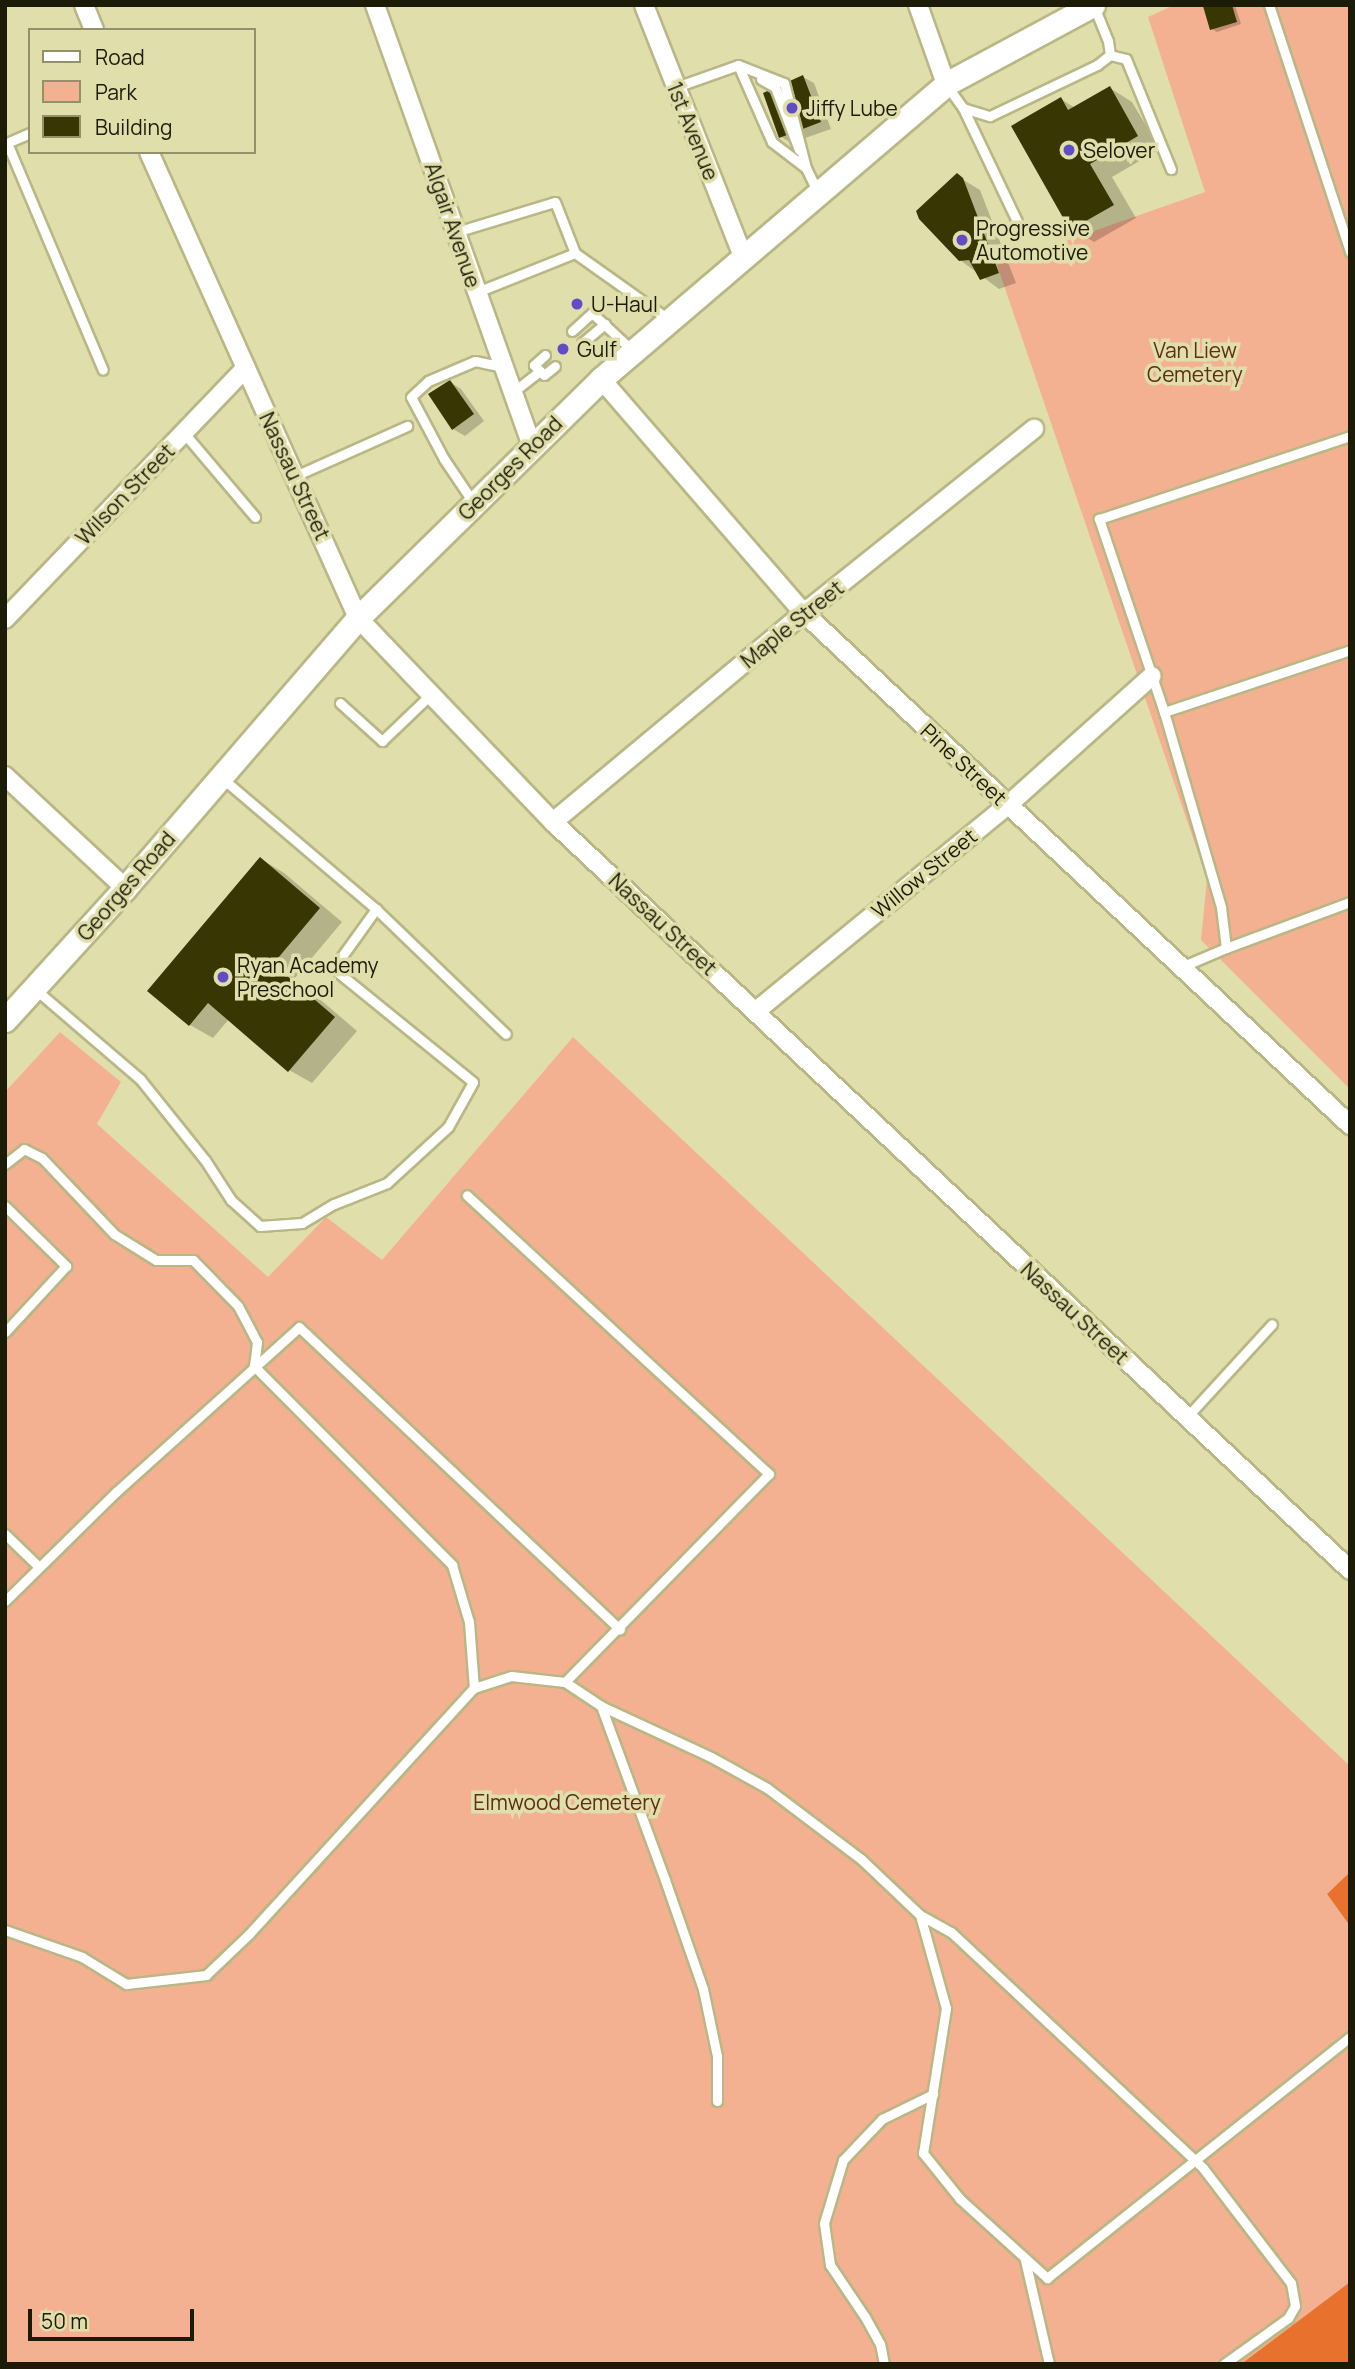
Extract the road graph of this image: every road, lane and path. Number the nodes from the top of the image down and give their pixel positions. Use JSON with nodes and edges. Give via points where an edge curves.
{"nodes":[{"id":1,"x":84,"y":5,"type":"edge"},
{"id":2,"x":375,"y":5,"type":"edge"},
{"id":3,"x":644,"y":5,"type":"edge"},
{"id":4,"x":918,"y":5,"type":"edge"},
{"id":5,"x":1093,"y":5,"type":"edge"},
{"id":6,"x":1269,"y":5,"type":"edge"},
{"id":7,"x":93,"y":28,"type":"edge"},
{"id":8,"x":1110,"y":55,"type":"junction"},
{"id":9,"x":738,"y":65,"type":"junction"},
{"id":10,"x":947,"y":84,"type":"junction"},
{"id":11,"x":676,"y":87,"type":"junction"},
{"id":12,"x":963,"y":108,"type":"junction"},
{"id":13,"x":28,"y":134,"type":"edge"},
{"id":14,"x":150,"y":154,"type":"edge"},
{"id":15,"x":806,"y":168,"type":"junction"},
{"id":16,"x":1171,"y":169,"type":"dead end"},
{"id":17,"x":818,"y":192,"type":"junction"},
{"id":18,"x":1017,"y":221,"type":"dead end"},
{"id":19,"x":456,"y":232,"type":"junction"},
{"id":20,"x":1350,"y":252,"type":"edge"},
{"id":21,"x":575,"y":253,"type":"junction"},
{"id":22,"x":743,"y":256,"type":"junction"},
{"id":23,"x":477,"y":292,"type":"junction"},
{"id":24,"x":669,"y":320,"type":"junction"},
{"id":25,"x":605,"y":324,"type":"junction"},
{"id":26,"x":572,"y":331,"type":"dead end"},
{"id":27,"x":582,"y":343,"type":"dead end"},
{"id":28,"x":634,"y":351,"type":"junction"},
{"id":29,"x":545,"y":355,"type":"dead end"},
{"id":30,"x":555,"y":366,"type":"dead end"},
{"id":31,"x":504,"y":367,"type":"junction"},
{"id":32,"x":246,"y":368,"type":"junction"},
{"id":33,"x":103,"y":370,"type":"dead end"},
{"id":34,"x":540,"y":370,"type":"junction"},
{"id":35,"x":601,"y":379,"type":"junction"},
{"id":36,"x":513,"y":392,"type":"junction"},
{"id":37,"x":407,"y":426,"type":"dead end"},
{"id":38,"x":1034,"y":429,"type":"dead end"},
{"id":39,"x":184,"y":433,"type":"junction"},
{"id":40,"x":1350,"y":436,"type":"edge"},
{"id":41,"x":532,"y":445,"type":"junction"},
{"id":42,"x":295,"y":476,"type":"junction"},
{"id":43,"x":474,"y":503,"type":"junction"},
{"id":44,"x":255,"y":517,"type":"dead end"},
{"id":45,"x":804,"y":613,"type":"junction"},
{"id":46,"x":358,"y":618,"type":"junction"},
{"id":47,"x":5,"y":619,"type":"edge"},
{"id":48,"x":1350,"y":650,"type":"edge"},
{"id":49,"x":1152,"y":676,"type":"junction"},
{"id":50,"x":431,"y":694,"type":"junction"},
{"id":51,"x":340,"y":703,"type":"dead end"},
{"id":52,"x":1164,"y":712,"type":"junction"},
{"id":53,"x":5,"y":775,"type":"edge"},
{"id":54,"x":220,"y":777,"type":"junction"},
{"id":55,"x":1008,"y":805,"type":"junction"},
{"id":56,"x":554,"y":822,"type":"junction"},
{"id":57,"x":125,"y":888,"type":"junction"},
{"id":58,"x":1350,"y":902,"type":"edge"},
{"id":59,"x":376,"y":909,"type":"junction"},
{"id":60,"x":1226,"y":948,"type":"junction"},
{"id":61,"x":1180,"y":967,"type":"junction"},
{"id":62,"x":35,"y":989,"type":"junction"},
{"id":63,"x":756,"y":1011,"type":"junction"},
{"id":64,"x":5,"y":1020,"type":"edge"},
{"id":65,"x":506,"y":1034,"type":"dead end"},
{"id":66,"x":1350,"y":1125,"type":"edge"},
{"id":67,"x":5,"y":1164,"type":"edge"},
{"id":68,"x":467,"y":1195,"type":"dead end"},
{"id":69,"x":5,"y":1206,"type":"edge"},
{"id":70,"x":1272,"y":1324,"type":"dead end"},
{"id":71,"x":5,"y":1332,"type":"edge"},
{"id":72,"x":254,"y":1366,"type":"junction"},
{"id":73,"x":1186,"y":1418,"type":"junction"},
{"id":74,"x":5,"y":1534,"type":"edge"},
{"id":75,"x":40,"y":1567,"type":"junction"},
{"id":76,"x":1350,"y":1570,"type":"edge"},
{"id":77,"x":5,"y":1601,"type":"edge"},
{"id":78,"x":620,"y":1629,"type":"junction"},
{"id":79,"x":565,"y":1682,"type":"junction"},
{"id":80,"x":474,"y":1688,"type":"junction"},
{"id":81,"x":601,"y":1706,"type":"junction"},
{"id":82,"x":920,"y":1915,"type":"junction"},
{"id":83,"x":5,"y":1930,"type":"edge"},
{"id":84,"x":1350,"y":2037,"type":"edge"},
{"id":85,"x":933,"y":2094,"type":"junction"},
{"id":86,"x":717,"y":2101,"type":"dead end"},
{"id":87,"x":1196,"y":2161,"type":"junction"},
{"id":88,"x":1025,"y":2259,"type":"junction"},
{"id":89,"x":884,"y":2364,"type":"edge"},
{"id":90,"x":1049,"y":2364,"type":"edge"},
{"id":91,"x":1224,"y":2364,"type":"edge"}],
"edges":[{"from":1,"to":7,"type":"street"},
{"from":2,"to":19,"type":"street","name":"Algair Avenue"},
{"from":3,"to":11,"type":"street","name":"1st Avenue"},
{"from":4,"to":10,"type":"street"},
{"from":5,"to":8,"type":"lane"},
{"from":5,"to":10,"type":"street","name":"Georges Road"},
{"from":6,"to":20,"type":"lane"},
{"from":8,"to":12,"type":"lane","via":[[1087,71],[990,116]]},
{"from":8,"to":16,"type":"lane","via":[[1126,59]]},
{"from":9,"to":11,"type":"lane"},
{"from":9,"to":15,"type":"lane","via":[[772,142]]},
{"from":9,"to":15,"type":"lane","via":[[775,87]]},
{"from":10,"to":12,"type":"lane"},
{"from":10,"to":17,"type":"street","name":"Georges Road"},
{"from":11,"to":22,"type":"street","name":"1st Avenue"},
{"from":12,"to":18,"type":"lane"},
{"from":13,"to":33,"type":"lane","via":[[7,143]]},
{"from":14,"to":32,"type":"street","name":"Nassau Street"},
{"from":15,"to":17,"type":"lane"},
{"from":17,"to":22,"type":"street","name":"Georges Road"},
{"from":19,"to":21,"type":"lane","via":[[555,202]]},
{"from":19,"to":23,"type":"street","name":"Algair Avenue"},
{"from":21,"to":23,"type":"lane"},
{"from":21,"to":24,"type":"lane"},
{"from":22,"to":24,"type":"street","name":"Georges Road"},
{"from":23,"to":31,"type":"street","name":"Algair Avenue"},
{"from":24,"to":28,"type":"street","name":"Georges Road"},
{"from":25,"to":26,"type":"lane","via":[[592,313]]},
{"from":25,"to":27,"type":"lane"},
{"from":25,"to":28,"type":"lane"},
{"from":28,"to":35,"type":"street","name":"Georges Road"},
{"from":29,"to":34,"type":"lane","via":[[534,365]]},
{"from":30,"to":34,"type":"lane","via":[[544,375]]},
{"from":31,"to":36,"type":"street","name":"Algair Avenue"},
{"from":31,"to":43,"type":"lane","via":[[475,361],[428,381],[411,397]]},
{"from":32,"to":39,"type":"street","name":"Wilson Street"},
{"from":32,"to":42,"type":"street","name":"Nassau Street"},
{"from":34,"to":36,"type":"lane"},
{"from":35,"to":41,"type":"street","name":"Georges Road"},
{"from":35,"to":45,"type":"street","name":"Pine Street"},
{"from":36,"to":41,"type":"street","name":"Algair Avenue"},
{"from":37,"to":42,"type":"lane"},
{"from":38,"to":45,"type":"street","name":"Maple Street"},
{"from":39,"to":44,"type":"lane"},
{"from":39,"to":47,"type":"street","name":"Wilson Street"},
{"from":40,"to":49,"type":"lane","via":[[1099,519]]},
{"from":41,"to":43,"type":"street","name":"Georges Road"},
{"from":42,"to":46,"type":"street","name":"Nassau Street"},
{"from":43,"to":46,"type":"street","name":"Georges Road"},
{"from":45,"to":55,"type":"street","name":"Pine Street"},
{"from":45,"to":56,"type":"street","name":"Maple Street"},
{"from":46,"to":50,"type":"street","name":"Nassau Street"},
{"from":46,"to":54,"type":"street","name":"Georges Road"},
{"from":48,"to":52,"type":"lane"},
{"from":49,"to":52,"type":"lane"},
{"from":49,"to":55,"type":"street","name":"Willow Street"},
{"from":50,"to":51,"type":"lane","via":[[382,741]]},
{"from":50,"to":56,"type":"street","name":"Nassau Street"},
{"from":52,"to":60,"type":"lane","via":[[1221,907]]},
{"from":53,"to":57,"type":"street"},
{"from":54,"to":57,"type":"street","name":"Georges Road"},
{"from":54,"to":59,"type":"lane"},
{"from":55,"to":61,"type":"street","name":"Pine Street"},
{"from":55,"to":63,"type":"street","name":"Willow Street"},
{"from":56,"to":63,"type":"street","name":"Nassau Street"},
{"from":57,"to":62,"type":"street","name":"Georges Road"},
{"from":58,"to":60,"type":"lane"},
{"from":59,"to":62,"type":"lane","via":[[341,959],[339,974],[472,1082],[448,1126],[387,1183],[334,1204],[302,1223],[260,1226],[231,1200],[140,1079]]},
{"from":59,"to":65,"type":"lane"},
{"from":60,"to":61,"type":"lane"},
{"from":61,"to":66,"type":"street","name":"Pine Street"},
{"from":62,"to":64,"type":"street","name":"Georges Road"},
{"from":63,"to":73,"type":"street","name":"Nassau Street"},
{"from":67,"to":72,"type":"lane","via":[[24,1149],[42,1158],[114,1234],[156,1260],[193,1260],[238,1306],[257,1342]]},
{"from":68,"to":78,"type":"lane","via":[[769,1474]]},
{"from":69,"to":71,"type":"lane","via":[[66,1266]]},
{"from":70,"to":73,"type":"lane"},
{"from":72,"to":75,"type":"lane"},
{"from":72,"to":78,"type":"lane","via":[[299,1327]]},
{"from":72,"to":80,"type":"lane","via":[[452,1564],[469,1622]]},
{"from":73,"to":76,"type":"street","name":"Nassau Street"},
{"from":74,"to":75,"type":"lane"},
{"from":75,"to":77,"type":"lane"},
{"from":78,"to":79,"type":"lane"},
{"from":79,"to":80,"type":"lane","via":[[511,1676]]},
{"from":79,"to":81,"type":"lane"},
{"from":80,"to":83,"type":"lane","via":[[206,1975],[127,1984],[82,1956]]},
{"from":81,"to":82,"type":"lane","via":[[767,1788],[861,1859]]},
{"from":81,"to":86,"type":"lane","via":[[703,1989],[717,2056]]},
{"from":82,"to":85,"type":"lane","via":[[946,2008]]},
{"from":82,"to":87,"type":"lane","via":[[951,1932]]},
{"from":84,"to":87,"type":"lane"},
{"from":85,"to":88,"type":"lane","via":[[923,2153],[960,2199]]},
{"from":85,"to":89,"type":"lane","via":[[882,2119],[843,2160],[824,2223],[830,2265],[880,2344]]},
{"from":87,"to":88,"type":"lane","via":[[1047,2278]]},
{"from":87,"to":91,"type":"lane","via":[[1291,2283],[1295,2306],[1288,2318]]},
{"from":88,"to":90,"type":"lane"}]}
